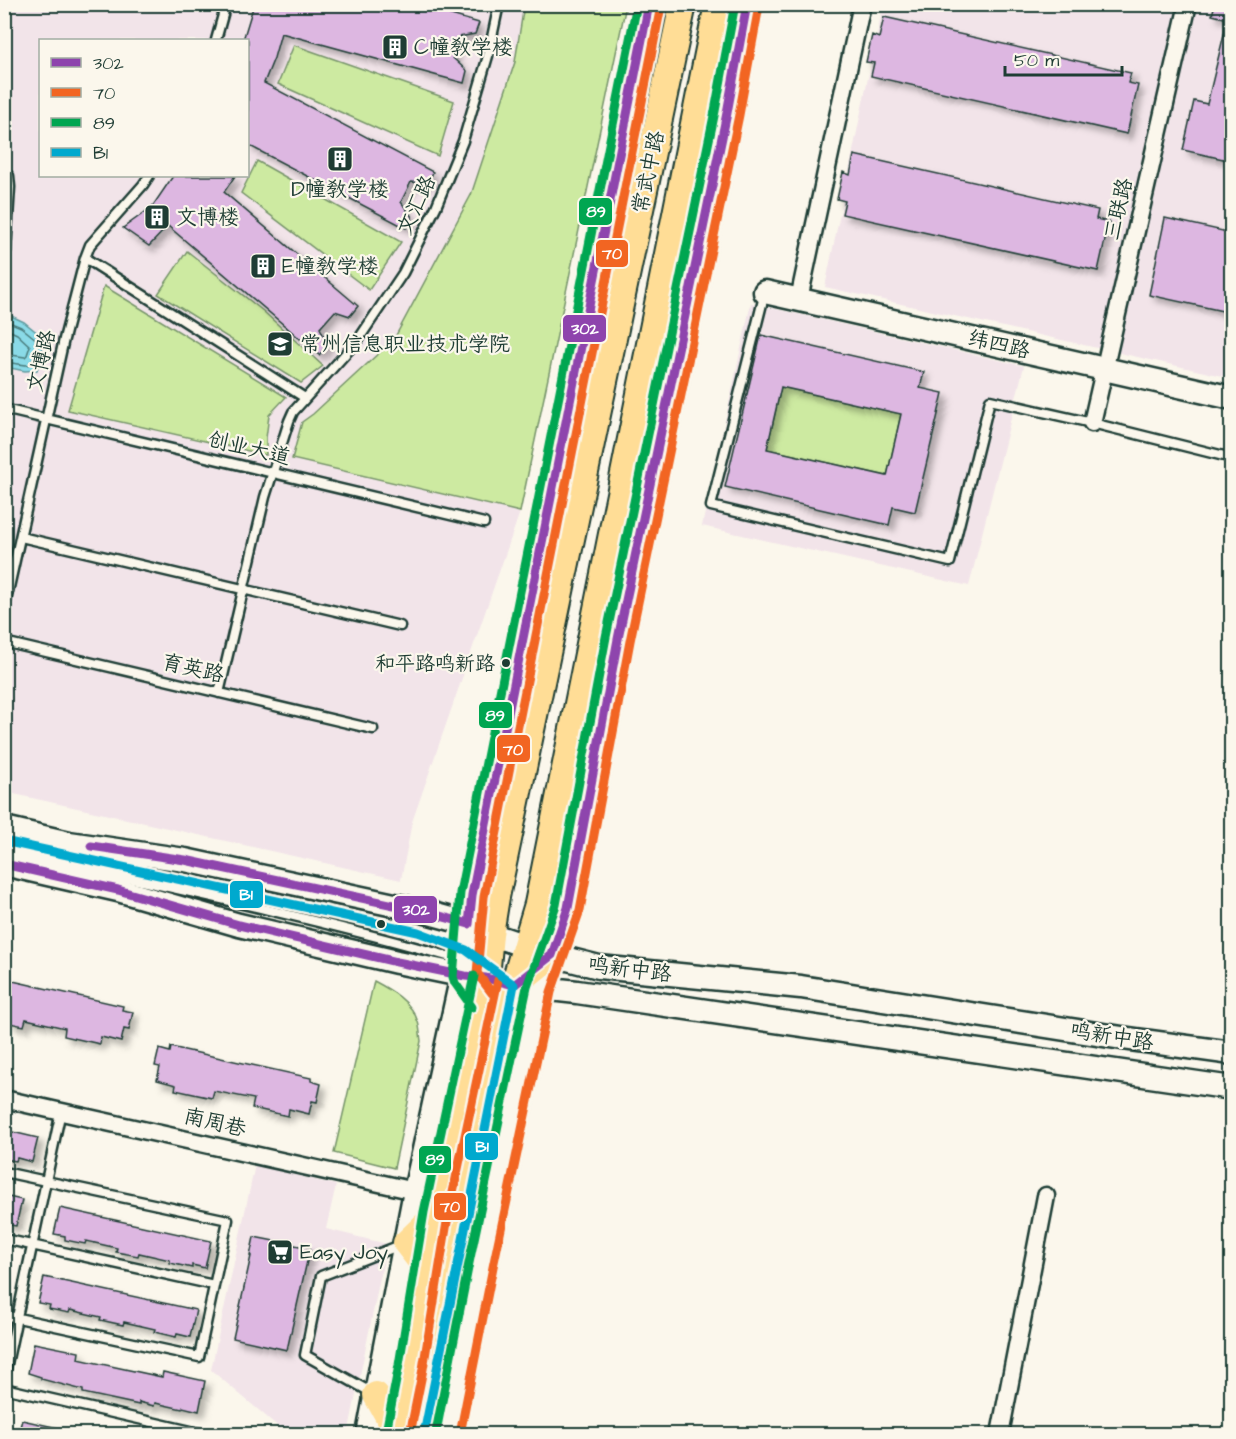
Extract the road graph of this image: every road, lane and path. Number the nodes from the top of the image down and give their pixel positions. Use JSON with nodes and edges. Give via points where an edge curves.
{"nodes":[{"id":1,"x":226,"y":4,"type":"edge"},
{"id":2,"x":499,"y":4,"type":"edge"},
{"id":3,"x":650,"y":4,"type":"edge"},
{"id":4,"x":683,"y":4,"type":"edge"},
{"id":5,"x":718,"y":4,"type":"edge"},
{"id":6,"x":747,"y":4,"type":"edge"},
{"id":7,"x":862,"y":4,"type":"edge"},
{"id":8,"x":1188,"y":4,"type":"edge"},
{"id":9,"x":216,"y":39,"type":"edge"},
{"id":10,"x":4,"y":173,"type":"edge"},
{"id":11,"x":148,"y":177,"type":"edge"},
{"id":12,"x":4,"y":255,"type":"edge"},
{"id":13,"x":85,"y":258,"type":"junction"},
{"id":14,"x":765,"y":292,"type":"joint"},
{"id":15,"x":799,"y":299,"type":"junction"},
{"id":16,"x":1104,"y":368,"type":"junction"},
{"id":17,"x":305,"y":398,"type":"junction"},
{"id":18,"x":1232,"y":398,"type":"edge"},
{"id":19,"x":4,"y":409,"type":"edge"},
{"id":20,"x":47,"y":419,"type":"junction"},
{"id":21,"x":1092,"y":423,"type":"junction"},
{"id":22,"x":1232,"y":458,"type":"edge"},
{"id":23,"x":272,"y":472,"type":"junction"},
{"id":24,"x":484,"y":523,"type":"dead end"},
{"id":25,"x":21,"y":537,"type":"junction"},
{"id":26,"x":243,"y":589,"type":"junction"},
{"id":27,"x":4,"y":610,"type":"edge"},
{"id":28,"x":400,"y":626,"type":"dead end"},
{"id":29,"x":4,"y":642,"type":"edge"},
{"id":30,"x":219,"y":693,"type":"junction"},
{"id":31,"x":373,"y":729,"type":"dead end"},
{"id":32,"x":4,"y":828,"type":"edge"},
{"id":33,"x":4,"y":841,"type":"edge"},
{"id":34,"x":4,"y":851,"type":"edge"},
{"id":35,"x":4,"y":864,"type":"edge"},
{"id":36,"x":479,"y":929,"type":"junction"},
{"id":37,"x":526,"y":947,"type":"junction"},
{"id":38,"x":552,"y":955,"type":"junction"},
{"id":39,"x":475,"y":972,"type":"junction"},
{"id":40,"x":514,"y":985,"type":"junction"},
{"id":41,"x":539,"y":988,"type":"junction"},
{"id":42,"x":1232,"y":1053,"type":"edge"},
{"id":43,"x":1232,"y":1088,"type":"edge"},
{"id":44,"x":4,"y":1099,"type":"edge"},
{"id":45,"x":61,"y":1111,"type":"junction"},
{"id":46,"x":4,"y":1172,"type":"edge"},
{"id":47,"x":46,"y":1181,"type":"junction"},
{"id":48,"x":415,"y":1191,"type":"junction"},
{"id":49,"x":1046,"y":1196,"type":"dead end"},
{"id":50,"x":436,"y":1214,"type":"junction"},
{"id":51,"x":4,"y":1239,"type":"edge"},
{"id":52,"x":406,"y":1243,"type":"junction"},
{"id":53,"x":33,"y":1245,"type":"junction"},
{"id":54,"x":428,"y":1271,"type":"junction"},
{"id":55,"x":214,"y":1285,"type":"junction"},
{"id":56,"x":4,"y":1315,"type":"edge"},
{"id":57,"x":17,"y":1317,"type":"junction"},
{"id":58,"x":5,"y":1378,"type":"edge"},
{"id":59,"x":4,"y":1388,"type":"edge"},
{"id":60,"x":376,"y":1395,"type":"junction"},
{"id":61,"x":204,"y":1434,"type":"edge"},
{"id":62,"x":368,"y":1434,"type":"edge"},
{"id":63,"x":398,"y":1434,"type":"edge"},
{"id":64,"x":424,"y":1434,"type":"edge"},
{"id":65,"x":448,"y":1434,"type":"edge"},
{"id":66,"x":1000,"y":1434,"type":"edge"}],
"edges":[{"from":1,"to":9,"type":"lane"},
{"from":2,"to":17,"type":"lane","name":"文汇路","via":[[464,141],[408,264],[358,340]]},
{"from":3,"to":36,"type":"street","via":[[472,895]]},
{"from":4,"to":36,"type":"main road","name":"常武中路","via":[[499,881]]},
{"from":5,"to":37,"type":"main road","name":"常武中路","via":[[541,892]]},
{"from":6,"to":38,"type":"street","via":[[618,639],[568,908]]},
{"from":7,"to":15,"type":"street"},
{"from":8,"to":16,"type":"street","name":"三联路"},
{"from":10,"to":12,"type":"lane","via":[[9,176],[10,188]]},
{"from":11,"to":13,"type":"lane","name":"文博路","via":[[90,246]]},
{"from":13,"to":17,"type":"lane"},
{"from":13,"to":20,"type":"lane","name":"文博路"},
{"from":14,"to":15,"type":"street","name":"纬四路"},
{"from":14,"to":21,"type":"lane","via":[[711,506],[950,562],[990,400]]},
{"from":15,"to":16,"type":"street","name":"纬四路"},
{"from":16,"to":18,"type":"street","name":"纬四路"},
{"from":16,"to":21,"type":"street","name":"三联路"},
{"from":17,"to":23,"type":"lane","name":"文汇路","via":[[292,412]]},
{"from":19,"to":20,"type":"lane","name":"创业大道"},
{"from":20,"to":23,"type":"lane","name":"创业大道"},
{"from":20,"to":25,"type":"lane","name":"文博路"},
{"from":21,"to":22,"type":"lane"},
{"from":23,"to":24,"type":"lane","name":"创业大道"},
{"from":23,"to":26,"type":"lane","name":"文汇路"},
{"from":25,"to":26,"type":"lane"},
{"from":25,"to":27,"type":"lane","name":"文博路"},
{"from":26,"to":28,"type":"lane"},
{"from":26,"to":30,"type":"lane","name":"文汇路"},
{"from":29,"to":30,"type":"lane","name":"育英路"},
{"from":30,"to":31,"type":"lane","name":"育英路"},
{"from":32,"to":36,"type":"street","name":"鸣新中路","via":[[69,843],[184,860],[422,911]]},
{"from":33,"to":39,"type":"lane","via":[[418,932]]},
{"from":34,"to":39,"type":"lane","via":[[398,942]]},
{"from":35,"to":39,"type":"street","name":"鸣新中路","via":[[118,890],[239,926],[397,962]]},
{"from":36,"to":37,"type":"street","name":"鸣新中路"},
{"from":36,"to":39,"type":"main road","name":"常武中路"},
{"from":37,"to":38,"type":"street","name":"鸣新中路"},
{"from":37,"to":40,"type":"main road","name":"常武中路"},
{"from":38,"to":40,"type":"main road"},
{"from":38,"to":41,"type":"street"},
{"from":38,"to":42,"type":"street","name":"鸣新中路","via":[[599,967],[801,987]]},
{"from":39,"to":40,"type":"street","name":"鸣新中路"},
{"from":39,"to":48,"type":"street","via":[[459,989]]},
{"from":39,"to":50,"type":"main road","name":"常武中路"},
{"from":40,"to":41,"type":"street","name":"鸣新中路"},
{"from":40,"to":64,"type":"main road","name":"常武中路"},
{"from":41,"to":43,"type":"street","name":"鸣新中路"},
{"from":41,"to":65,"type":"street"},
{"from":44,"to":45,"type":"street","name":"南周巷"},
{"from":45,"to":47,"type":"lane"},
{"from":45,"to":48,"type":"street","name":"南周巷"},
{"from":46,"to":47,"type":"lane"},
{"from":47,"to":53,"type":"lane"},
{"from":47,"to":55,"type":"lane","via":[[228,1220]]},
{"from":48,"to":52,"type":"street"},
{"from":49,"to":66,"type":"street"},
{"from":50,"to":52,"type":"main road"},
{"from":50,"to":54,"type":"main road","name":"常武中路"},
{"from":51,"to":53,"type":"lane"},
{"from":52,"to":54,"type":"main road"},
{"from":52,"to":60,"type":"street"},
{"from":52,"to":60,"type":"lane","via":[[321,1276],[305,1355]]},
{"from":53,"to":55,"type":"lane"},
{"from":53,"to":57,"type":"lane"},
{"from":54,"to":63,"type":"main road","name":"常武中路"},
{"from":55,"to":57,"type":"lane","via":[[199,1357]]},
{"from":56,"to":57,"type":"lane"},
{"from":57,"to":58,"type":"lane"},
{"from":59,"to":61,"type":"lane"},
{"from":60,"to":62,"type":"street"},
{"from":60,"to":63,"type":"main road"}]}
